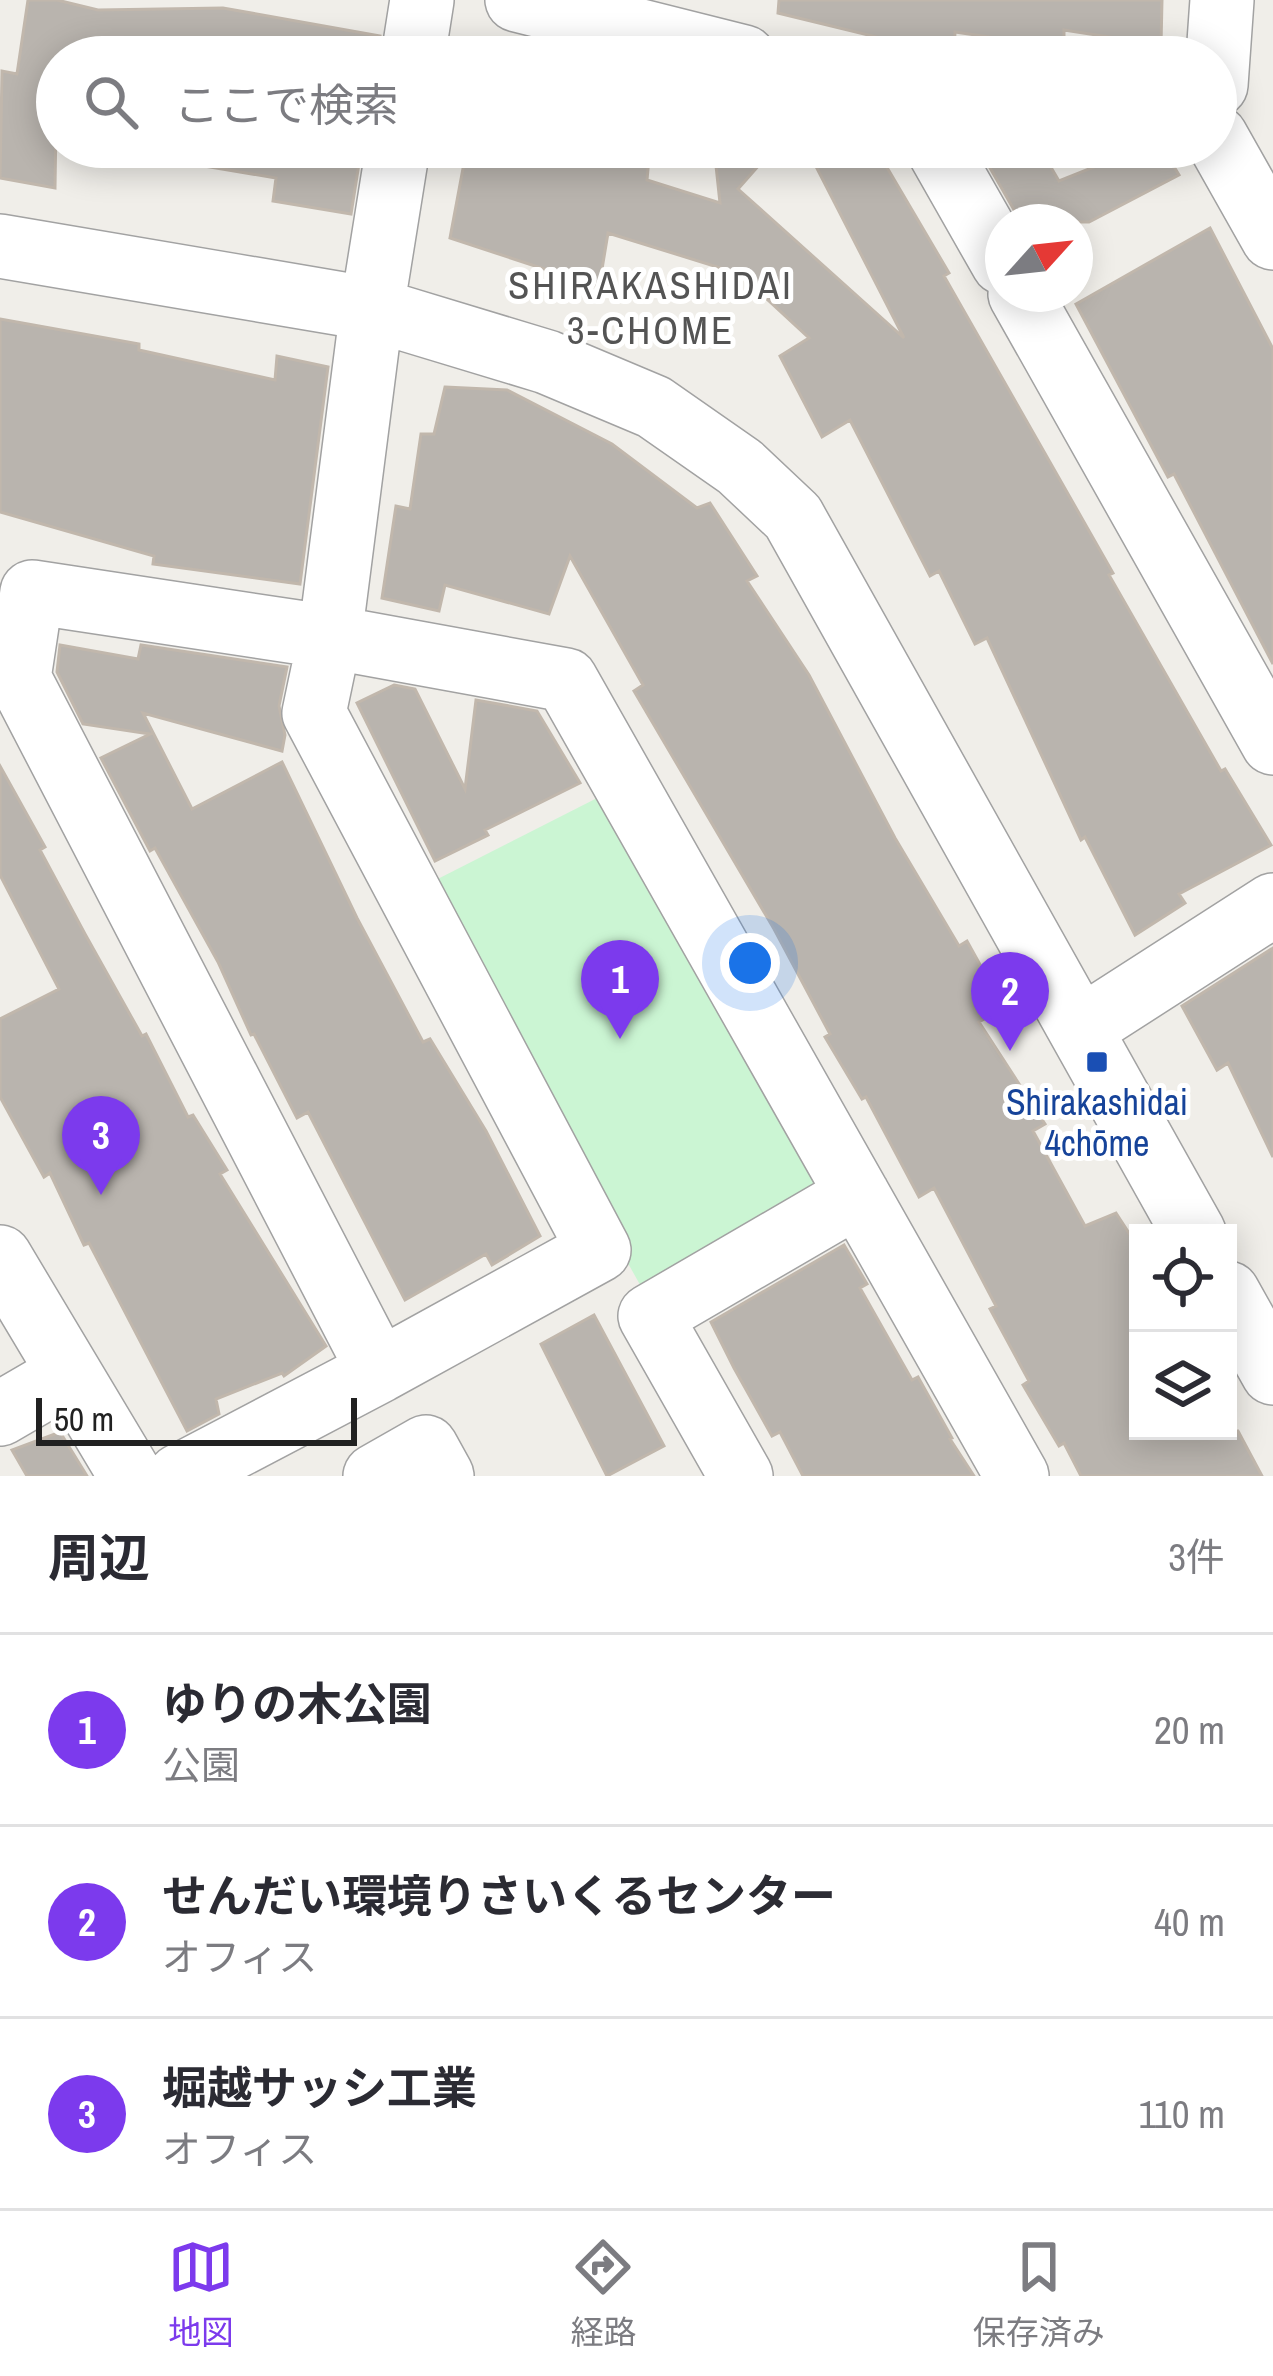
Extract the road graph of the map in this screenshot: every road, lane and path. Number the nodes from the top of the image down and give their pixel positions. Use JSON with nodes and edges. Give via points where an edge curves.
{"nodes":[{"id":1,"x":422,"y":0,"type":"edge"},
{"id":2,"x":517,"y":0,"type":"edge"},
{"id":3,"x":1222,"y":0,"type":"edge"},
{"id":4,"x":416,"y":36,"type":"edge"},
{"id":5,"x":660,"y":36,"type":"edge"},
{"id":6,"x":1219,"y":36,"type":"edge"},
{"id":7,"x":1237,"y":137,"type":"edge"},
{"id":8,"x":1273,"y":142,"type":"edge"},
{"id":9,"x":395,"y":168,"type":"edge"},
{"id":10,"x":950,"y":168,"type":"edge"},
{"id":11,"x":1235,"y":168,"type":"edge"},
{"id":12,"x":985,"y":231,"type":"edge"},
{"id":13,"x":1273,"y":238,"type":"edge"},
{"id":14,"x":0,"y":246,"type":"edge"},
{"id":15,"x":372,"y":309,"type":"junction"},
{"id":16,"x":1030,"y":312,"type":"edge"},
{"id":17,"x":16,"y":590,"type":"edge"},
{"id":18,"x":330,"y":637,"type":"junction"},
{"id":19,"x":1273,"y":743,"type":"edge"},
{"id":20,"x":1273,"y":905,"type":"edge"},
{"id":21,"x":1080,"y":1029,"type":"junction"},
{"id":22,"x":858,"y":1195,"type":"junction"},
{"id":23,"x":1189,"y":1224,"type":"edge"},
{"id":24,"x":0,"y":1257,"type":"edge"},
{"id":25,"x":1237,"y":1309,"type":"edge"},
{"id":26,"x":379,"y":1371,"type":"junction"},
{"id":27,"x":1273,"y":1373,"type":"edge"},
{"id":28,"x":67,"y":1375,"type":"junction"},
{"id":29,"x":0,"y":1414,"type":"edge"},
{"id":30,"x":130,"y":1476,"type":"edge"},
{"id":31,"x":178,"y":1476,"type":"edge"},
{"id":32,"x":375,"y":1476,"type":"edge"},
{"id":33,"x":442,"y":1476,"type":"edge"},
{"id":34,"x":741,"y":1476,"type":"edge"},
{"id":35,"x":1017,"y":1476,"type":"edge"}],
"edges":[{"from":1,"to":4,"type":"street"},
{"from":2,"to":5,"type":"street"},
{"from":3,"to":6,"type":"street"},
{"from":7,"to":8,"type":"street"},
{"from":9,"to":15,"type":"street"},
{"from":10,"to":12,"type":"street"},
{"from":11,"to":13,"type":"street"},
{"from":14,"to":15,"type":"street"},
{"from":15,"to":18,"type":"street"},
{"from":15,"to":21,"type":"street","via":[[547,362],[654,407],[740,467],[793,518]]},
{"from":16,"to":19,"type":"street"},
{"from":17,"to":18,"type":"street"},
{"from":17,"to":26,"type":"street","via":[[19,678]]},
{"from":18,"to":22,"type":"street","via":[[566,680]]},
{"from":18,"to":26,"type":"street","via":[[314,713],[599,1250]]},
{"from":20,"to":21,"type":"street"},
{"from":21,"to":23,"type":"street"},
{"from":22,"to":34,"type":"street","via":[[650,1316]]},
{"from":22,"to":35,"type":"street"},
{"from":24,"to":28,"type":"street"},
{"from":25,"to":27,"type":"street"},
{"from":26,"to":31,"type":"street"},
{"from":28,"to":29,"type":"street"},
{"from":28,"to":30,"type":"street"},
{"from":32,"to":33,"type":"street","via":[[426,1447]]}]}
